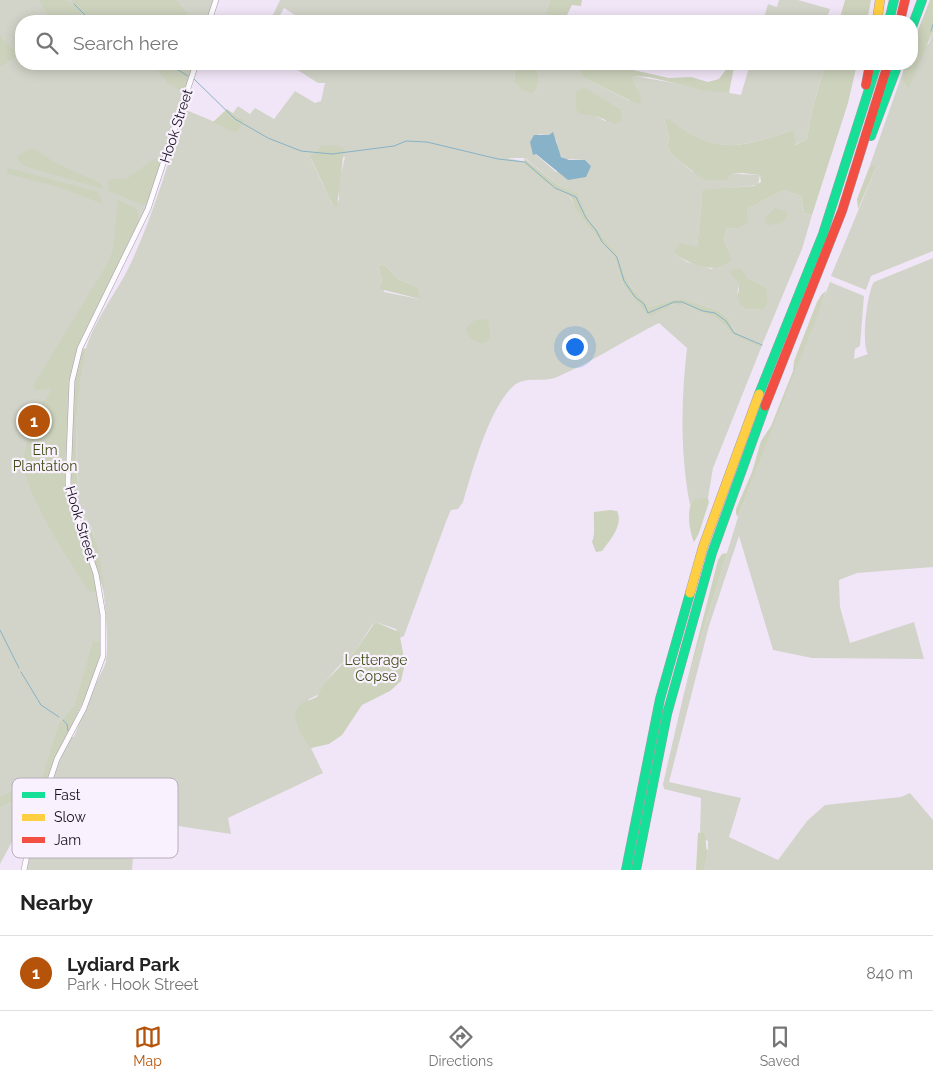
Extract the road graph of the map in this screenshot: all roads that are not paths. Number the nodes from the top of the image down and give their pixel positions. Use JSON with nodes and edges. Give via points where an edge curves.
{"nodes":[{"id":1,"x":216,"y":0,"type":"edge"},
{"id":2,"x":880,"y":0,"type":"edge"},
{"id":3,"x":894,"y":0,"type":"edge"},
{"id":4,"x":905,"y":0,"type":"edge"},
{"id":5,"x":922,"y":0,"type":"edge"},
{"id":6,"x":212,"y":15,"type":"edge"},
{"id":7,"x":878,"y":15,"type":"edge"},
{"id":8,"x":890,"y":15,"type":"edge"},
{"id":9,"x":901,"y":15,"type":"edge"},
{"id":10,"x":916,"y":15,"type":"edge"},
{"id":11,"x":194,"y":70,"type":"edge"},
{"id":12,"x":869,"y":70,"type":"edge"},
{"id":13,"x":875,"y":70,"type":"edge"},
{"id":14,"x":886,"y":70,"type":"edge"},
{"id":15,"x":896,"y":70,"type":"edge"},
{"id":16,"x":859,"y":125,"type":"junction"},
{"id":17,"x":858,"y":166,"type":"junction"},
{"id":18,"x":51,"y":778,"type":"edge"},
{"id":19,"x":626,"y":870,"type":"edge"},
{"id":20,"x":636,"y":870,"type":"edge"}],
"edges":[{"from":1,"to":6,"type":"street"},
{"from":2,"to":7,"type":"highway"},
{"from":3,"to":8,"type":"highway"},
{"from":4,"to":9,"type":"highway"},
{"from":5,"to":10,"type":"highway"},
{"from":11,"to":18,"type":"street","name":"Hook Street","via":[[148,209],[80,348],[73,371],[68,483],[96,574],[103,615],[104,648],[93,686]]},
{"from":12,"to":16,"type":"highway"},
{"from":13,"to":16,"type":"highway"},
{"from":14,"to":17,"type":"highway"},
{"from":15,"to":17,"type":"highway"},
{"from":16,"to":19,"type":"highway","via":[[823,234],[740,443],[703,547],[660,698]]},
{"from":17,"to":20,"type":"highway","via":[[748,450],[712,553],[667,714]]}]}
